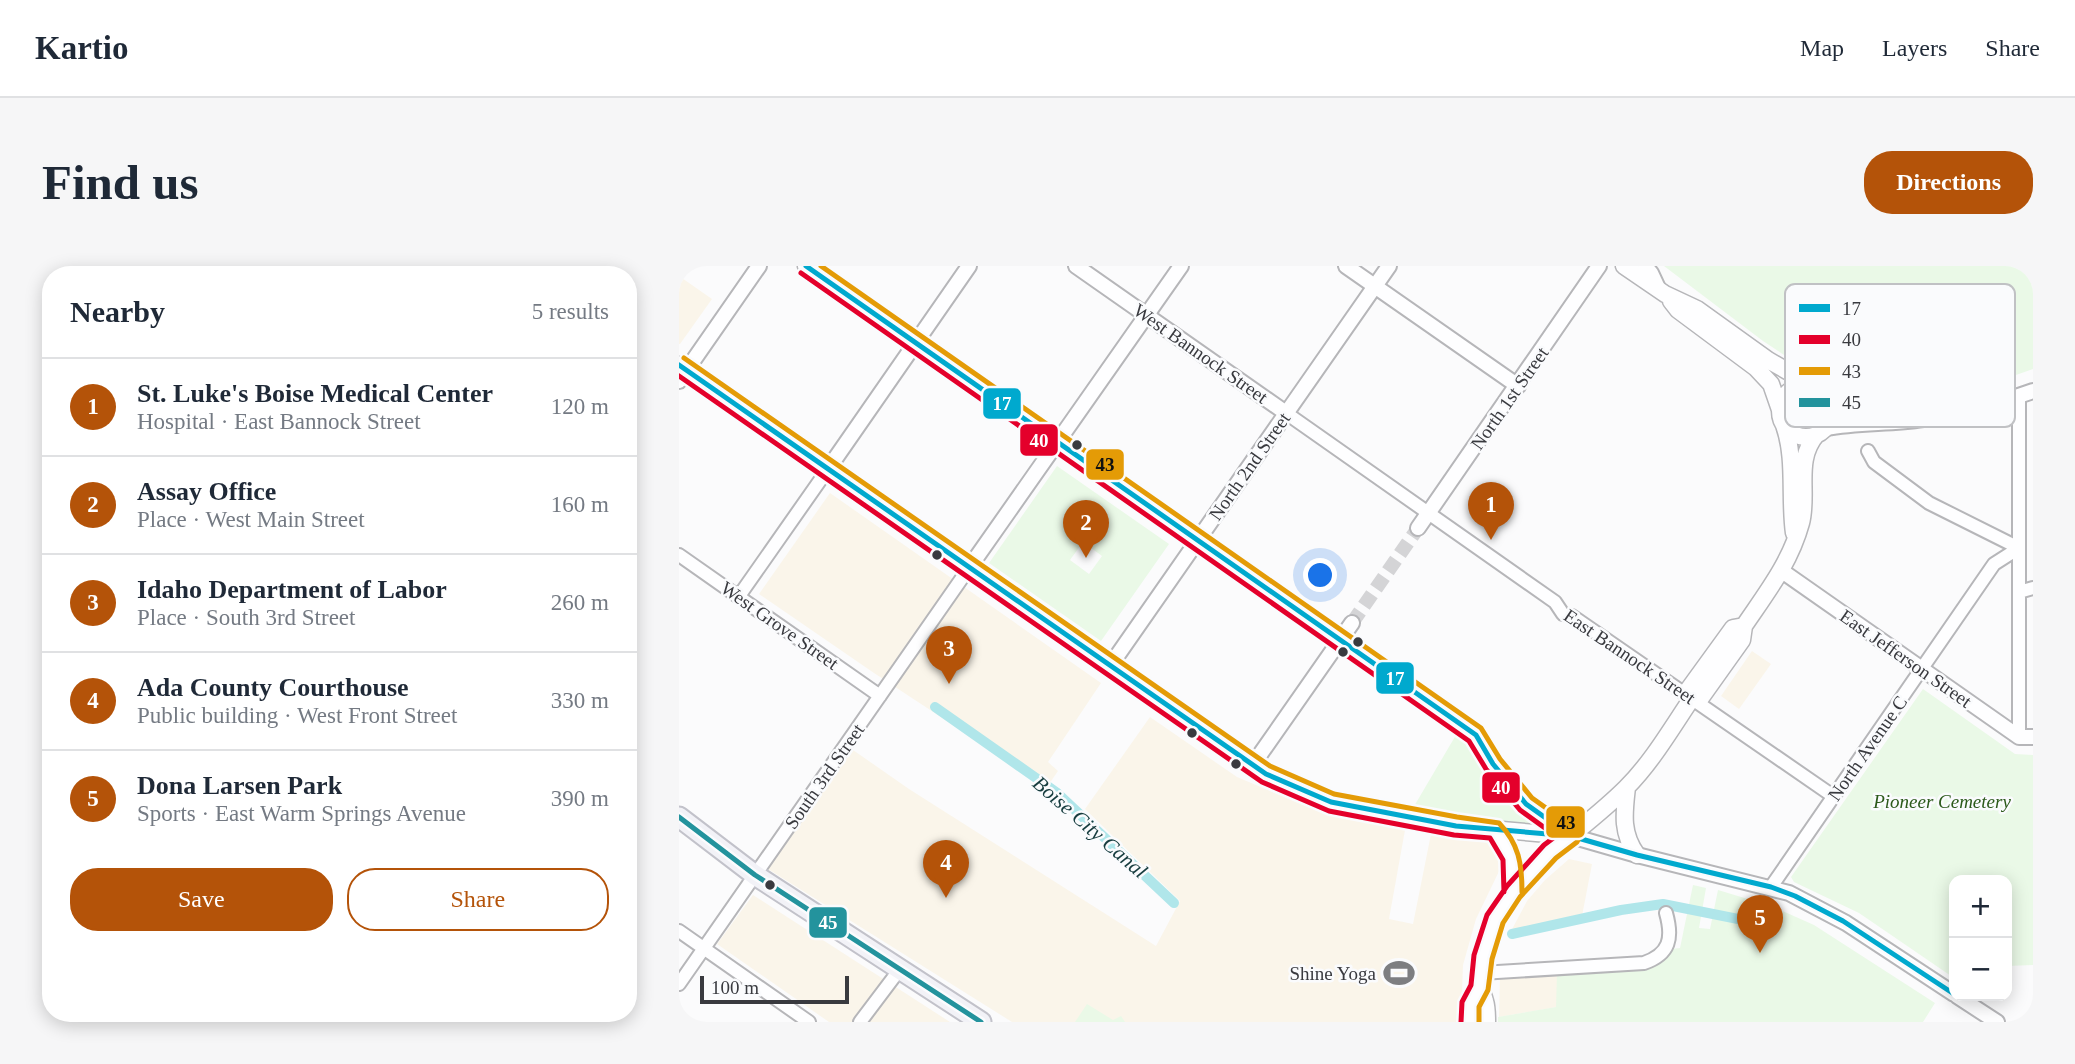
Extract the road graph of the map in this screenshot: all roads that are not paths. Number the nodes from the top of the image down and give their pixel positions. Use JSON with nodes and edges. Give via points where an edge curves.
{"nodes":[{"id":1,"x":759,"y":266,"type":"edge"},
{"id":2,"x":806,"y":266,"type":"edge"},
{"id":3,"x":969,"y":266,"type":"edge"},
{"id":4,"x":1076,"y":266,"type":"edge"},
{"id":5,"x":1181,"y":266,"type":"edge"},
{"id":6,"x":1346,"y":266,"type":"edge"},
{"id":7,"x":1389,"y":266,"type":"edge"},
{"id":8,"x":1599,"y":266,"type":"edge"},
{"id":9,"x":1623,"y":266,"type":"edge"},
{"id":10,"x":1645,"y":266,"type":"edge"},
{"id":11,"x":1375,"y":286,"type":"junction"},
{"id":12,"x":1662,"y":291,"type":"junction"},
{"id":13,"x":1146,"y":315,"type":"junction"},
{"id":14,"x":916,"y":342,"type":"junction"},
{"id":15,"x":1785,"y":370,"type":"edge"},
{"id":16,"x":682,"y":373,"type":"edge"},
{"id":17,"x":1518,"y":386,"type":"junction"},
{"id":18,"x":2033,"y":391,"type":"edge"},
{"id":19,"x":1785,"y":395,"type":"edge"},
{"id":20,"x":2018,"y":396,"type":"junction"},
{"id":21,"x":2015,"y":397,"type":"edge"},
{"id":22,"x":1286,"y":413,"type":"junction"},
{"id":23,"x":1782,"y":418,"type":"junction"},
{"id":24,"x":1785,"y":424,"type":"edge"},
{"id":25,"x":1787,"y":427,"type":"edge"},
{"id":26,"x":1823,"y":427,"type":"edge"},
{"id":27,"x":1841,"y":427,"type":"edge"},
{"id":28,"x":1821,"y":431,"type":"junction"},
{"id":29,"x":2027,"y":431,"type":"edge"},
{"id":30,"x":1058,"y":442,"type":"junction"},
{"id":31,"x":1867,"y":451,"type":"dead end"},
{"id":32,"x":828,"y":469,"type":"junction"},
{"id":33,"x":1429,"y":513,"type":"junction"},
{"id":34,"x":1418,"y":528,"type":"tunnel mouth"},
{"id":35,"x":1198,"y":540,"type":"junction"},
{"id":36,"x":1794,"y":541,"type":"junction"},
{"id":37,"x":2019,"y":548,"type":"junction"},
{"id":38,"x":679,"y":555,"type":"edge"},
{"id":39,"x":969,"y":568,"type":"junction"},
{"id":40,"x":1782,"y":571,"type":"junction"},
{"id":41,"x":2033,"y":588,"type":"edge"},
{"id":42,"x":2019,"y":592,"type":"junction"},
{"id":43,"x":739,"y":596,"type":"junction"},
{"id":44,"x":1352,"y":623,"type":"tunnel mouth"},
{"id":45,"x":1341,"y":639,"type":"junction"},
{"id":46,"x":1110,"y":666,"type":"junction"},
{"id":47,"x":1921,"y":669,"type":"junction"},
{"id":48,"x":880,"y":696,"type":"junction"},
{"id":49,"x":1692,"y":698,"type":"junction"},
{"id":50,"x":2026,"y":737,"type":"edge"},
{"id":51,"x":1252,"y":766,"type":"junction"},
{"id":52,"x":1627,"y":787,"type":"junction"},
{"id":53,"x":1833,"y":796,"type":"junction"},
{"id":54,"x":679,"y":817,"type":"edge"},
{"id":55,"x":1494,"y":830,"type":"junction"},
{"id":56,"x":1571,"y":836,"type":"junction"},
{"id":57,"x":1637,"y":855,"type":"junction"},
{"id":58,"x":755,"y":875,"type":"junction"},
{"id":59,"x":1771,"y":887,"type":"junction"},
{"id":60,"x":1513,"y":892,"type":"junction"},
{"id":61,"x":1666,"y":912,"type":"dead end"},
{"id":62,"x":679,"y":931,"type":"edge"},
{"id":63,"x":704,"y":949,"type":"junction"},
{"id":64,"x":900,"y":970,"type":"junction"},
{"id":65,"x":1481,"y":980,"type":"junction"},
{"id":66,"x":679,"y":984,"type":"edge"},
{"id":67,"x":1949,"y":991,"type":"edge"},
{"id":68,"x":1964,"y":1001,"type":"edge"},
{"id":69,"x":809,"y":1022,"type":"edge"},
{"id":70,"x":860,"y":1022,"type":"edge"},
{"id":71,"x":981,"y":1022,"type":"edge"},
{"id":72,"x":1470,"y":1022,"type":"edge"},
{"id":73,"x":1486,"y":1022,"type":"edge"},
{"id":74,"x":1997,"y":1022,"type":"edge"}],
"edges":[{"from":1,"to":16,"type":"street"},
{"from":2,"to":14,"type":"main road"},
{"from":3,"to":14,"type":"street"},
{"from":4,"to":13,"type":"street","name":"West Bannock Street"},
{"from":5,"to":13,"type":"street"},
{"from":6,"to":11,"type":"street"},
{"from":7,"to":11,"type":"street","name":"North 2nd Street"},
{"from":8,"to":17,"type":"street","name":"North 1st Street"},
{"from":9,"to":12,"type":"main road"},
{"from":10,"to":12,"type":"street"},
{"from":11,"to":17,"type":"street"},
{"from":11,"to":22,"type":"street","name":"North 2nd Street"},
{"from":12,"to":15,"type":"main road","via":[[1697,309]]},
{"from":12,"to":23,"type":"main road","via":[[1678,310],[1772,384]]},
{"from":13,"to":22,"type":"street","name":"West Bannock Street"},
{"from":13,"to":30,"type":"street"},
{"from":14,"to":30,"type":"main road"},
{"from":14,"to":32,"type":"street"},
{"from":16,"to":32,"type":"main road"},
{"from":17,"to":33,"type":"street","name":"North 1st Street"},
{"from":18,"to":20,"type":"street"},
{"from":19,"to":23,"type":"main road"},
{"from":20,"to":21,"type":"street"},
{"from":20,"to":29,"type":"street"},
{"from":22,"to":33,"type":"street","name":"West Bannock Street"},
{"from":22,"to":35,"type":"street","name":"North 2nd Street"},
{"from":23,"to":24,"type":"main road"},
{"from":23,"to":36,"type":"main road","via":[[1790,443]]},
{"from":25,"to":28,"type":"main road","via":[[1802,437]]},
{"from":26,"to":28,"type":"main road"},
{"from":27,"to":28,"type":"street"},
{"from":28,"to":36,"type":"main road","via":[[1807,450],[1802,517]]},
{"from":29,"to":37,"type":"street"},
{"from":30,"to":35,"type":"main road"},
{"from":30,"to":39,"type":"street"},
{"from":31,"to":37,"type":"street","via":[[1874,462],[1929,503]]},
{"from":32,"to":39,"type":"main road"},
{"from":32,"to":43,"type":"street"},
{"from":33,"to":34,"type":"street","name":"North 1st Street"},
{"from":33,"to":49,"type":"street","name":"East Bannock Street","via":[[1555,602],[1563,614]]},
{"from":35,"to":45,"type":"main road"},
{"from":35,"to":46,"type":"street","name":"North 2nd Street"},
{"from":36,"to":40,"type":"main road"},
{"from":37,"to":42,"type":"street"},
{"from":37,"to":47,"type":"street","name":"North Avenue C","via":[[1994,564]]},
{"from":38,"to":43,"type":"street","name":"West Grove Street"},
{"from":39,"to":46,"type":"main road"},
{"from":39,"to":48,"type":"street","name":"South 3rd Street"},
{"from":40,"to":47,"type":"street","name":"East Jefferson Street"},
{"from":40,"to":49,"type":"main road","via":[[1707,690],[1700,699]]},
{"from":41,"to":42,"type":"street"},
{"from":42,"to":50,"type":"street"},
{"from":43,"to":48,"type":"street","name":"West Grove Street"},
{"from":44,"to":45,"type":"street"},
{"from":45,"to":51,"type":"street"},
{"from":45,"to":56,"type":"main road","via":[[1475,734],[1526,804]]},
{"from":46,"to":51,"type":"main road"},
{"from":47,"to":50,"type":"street","name":"East Jefferson Street"},
{"from":47,"to":53,"type":"street","name":"North Avenue C"},
{"from":48,"to":58,"type":"street","name":"South 3rd Street"},
{"from":49,"to":52,"type":"main road"},
{"from":49,"to":53,"type":"street","name":"East Bannock Street"},
{"from":51,"to":55,"type":"main road","via":[[1331,802]]},
{"from":52,"to":56,"type":"main road"},
{"from":52,"to":57,"type":"main road","via":[[1625,829]]},
{"from":53,"to":59,"type":"street","name":"North Avenue C"},
{"from":54,"to":58,"type":"main road"},
{"from":55,"to":56,"type":"main road"},
{"from":55,"to":60,"type":"main road","via":[[1513,856]]},
{"from":56,"to":57,"type":"street"},
{"from":56,"to":60,"type":"main road","via":[[1549,851]]},
{"from":57,"to":59,"type":"street"},
{"from":58,"to":63,"type":"street","name":"South 3rd Street"},
{"from":58,"to":64,"type":"main road"},
{"from":59,"to":67,"type":"street","via":[[1846,923]]},
{"from":60,"to":65,"type":"main road","via":[[1495,919]]},
{"from":61,"to":65,"type":"street","via":[[1670,927],[1666,950],[1659,958]]},
{"from":62,"to":63,"type":"street"},
{"from":63,"to":66,"type":"street","name":"South 3rd Street"},
{"from":63,"to":69,"type":"street"},
{"from":64,"to":70,"type":"street"},
{"from":64,"to":71,"type":"main road"},
{"from":65,"to":72,"type":"main road","via":[[1471,1004]]},
{"from":65,"to":73,"type":"main road"},
{"from":68,"to":74,"type":"street"}]}
